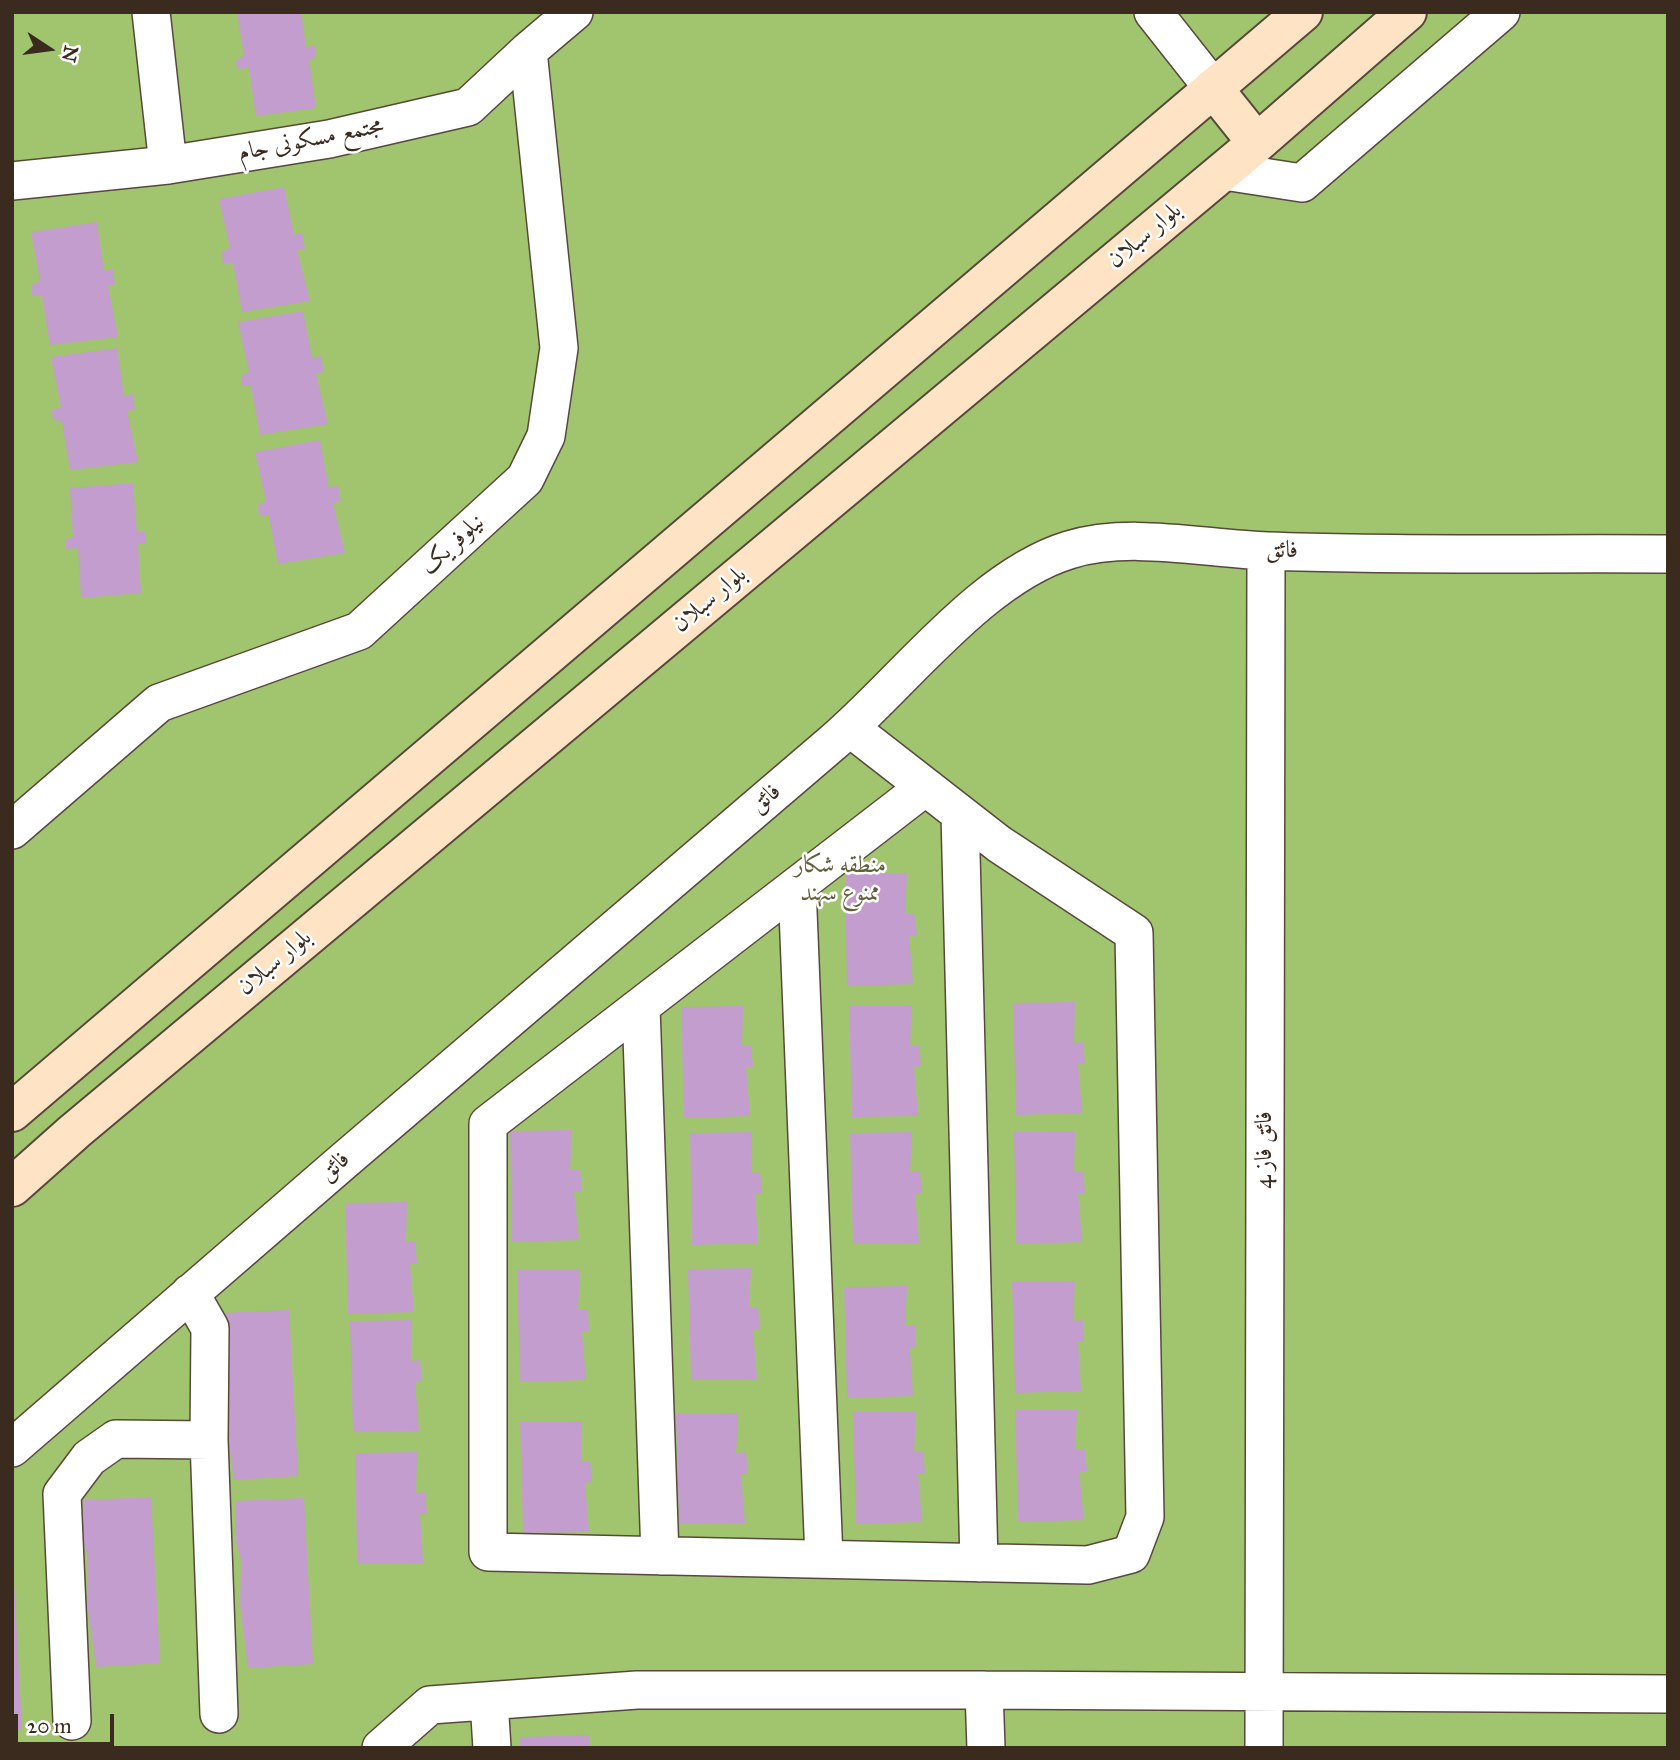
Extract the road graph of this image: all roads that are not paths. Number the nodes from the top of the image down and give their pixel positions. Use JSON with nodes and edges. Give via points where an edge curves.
{"nodes":[{"id":1,"x":151,"y":12,"type":"edge"},
{"id":2,"x":574,"y":12,"type":"edge"},
{"id":3,"x":1153,"y":12,"type":"edge"},
{"id":4,"x":1303,"y":12,"type":"edge"},
{"id":5,"x":1407,"y":12,"type":"edge"},
{"id":6,"x":1501,"y":12,"type":"edge"},
{"id":7,"x":528,"y":51,"type":"junction"},
{"id":8,"x":1213,"y":88,"type":"junction"},
{"id":9,"x":1256,"y":143,"type":"junction"},
{"id":10,"x":168,"y":165,"type":"junction"},
{"id":11,"x":1224,"y":171,"type":"junction"},
{"id":12,"x":12,"y":181,"type":"edge"},
{"id":13,"x":1266,"y":551,"type":"junction"},
{"id":14,"x":1668,"y":554,"type":"edge"},
{"id":15,"x":850,"y":728,"type":"junction"},
{"id":16,"x":925,"y":788,"type":"junction"},
{"id":17,"x":960,"y":814,"type":"junction"},
{"id":18,"x":12,"y":830,"type":"edge"},
{"id":19,"x":796,"y":887,"type":"junction"},
{"id":20,"x":641,"y":1007,"type":"junction"},
{"id":21,"x":12,"y":1112,"type":"edge"},
{"id":22,"x":12,"y":1187,"type":"edge"},
{"id":23,"x":190,"y":1293,"type":"junction"},
{"id":24,"x":209,"y":1440,"type":"junction"},
{"id":25,"x":12,"y":1448,"type":"edge"},
{"id":26,"x":660,"y":1556,"type":"junction"},
{"id":27,"x":824,"y":1559,"type":"junction"},
{"id":28,"x":979,"y":1563,"type":"junction"},
{"id":29,"x":984,"y":1690,"type":"junction"},
{"id":30,"x":1264,"y":1693,"type":"junction"},
{"id":31,"x":1668,"y":1695,"type":"edge"},
{"id":32,"x":489,"y":1701,"type":"junction"},
{"id":33,"x":219,"y":1714,"type":"dead end"},
{"id":34,"x":72,"y":1721,"type":"dead end"},
{"id":35,"x":381,"y":1748,"type":"edge"},
{"id":36,"x":492,"y":1748,"type":"edge"},
{"id":37,"x":986,"y":1748,"type":"edge"},
{"id":38,"x":1264,"y":1748,"type":"edge"}],
"edges":[{"from":1,"to":10,"type":"street"},
{"from":2,"to":7,"type":"street","name":"مجتمع مسکونی جام"},
{"from":3,"to":8,"type":"street"},
{"from":4,"to":8,"type":"street"},
{"from":5,"to":9,"type":"street","name":"بلوار سبلان"},
{"from":6,"to":11,"type":"street","via":[[1302,183]]},
{"from":7,"to":10,"type":"street","name":"مجتمع مسکونی جام","via":[[468,107],[329,139]]},
{"from":7,"to":18,"type":"street","name":"نیلوفر یک","via":[[559,348],[546,436],[525,479],[359,631],[159,703]]},
{"from":8,"to":9,"type":"street"},
{"from":8,"to":21,"type":"street"},
{"from":9,"to":11,"type":"street","name":"بلوار سبلان"},
{"from":10,"to":12,"type":"street","name":"مجتمع مسکونی جام"},
{"from":11,"to":22,"type":"street","name":"بلوار سبلان"},
{"from":13,"to":14,"type":"street","name":"فائق"},
{"from":13,"to":15,"type":"street","name":"فائق","via":[[1124,542],[1070,550],[1020,572],[970,611]]},
{"from":13,"to":30,"type":"street","name":"فائق فاز 4"},
{"from":15,"to":16,"type":"street"},
{"from":15,"to":23,"type":"street","name":"فائق"},
{"from":16,"to":17,"type":"street"},
{"from":16,"to":19,"type":"street"},
{"from":17,"to":28,"type":"street"},
{"from":17,"to":28,"type":"street","via":[[1134,933],[1145,1517],[1131,1554],[1088,1565]]},
{"from":19,"to":20,"type":"street"},
{"from":19,"to":27,"type":"street"},
{"from":20,"to":26,"type":"street"},
{"from":20,"to":26,"type":"street","via":[[488,1124],[488,1552]]},
{"from":23,"to":24,"type":"street","via":[[210,1328]]},
{"from":23,"to":25,"type":"street","name":"فائق"},
{"from":24,"to":33,"type":"street"},
{"from":24,"to":34,"type":"street","via":[[116,1439],[89,1458],[62,1494]]},
{"from":26,"to":27,"type":"street"},
{"from":27,"to":28,"type":"street"},
{"from":29,"to":30,"type":"street"},
{"from":29,"to":32,"type":"street","via":[[637,1690]]},
{"from":29,"to":37,"type":"street"},
{"from":30,"to":31,"type":"street"},
{"from":30,"to":38,"type":"street","name":"فائق فاز 4"},
{"from":32,"to":35,"type":"street","via":[[430,1705]]},
{"from":32,"to":36,"type":"street"}]}
